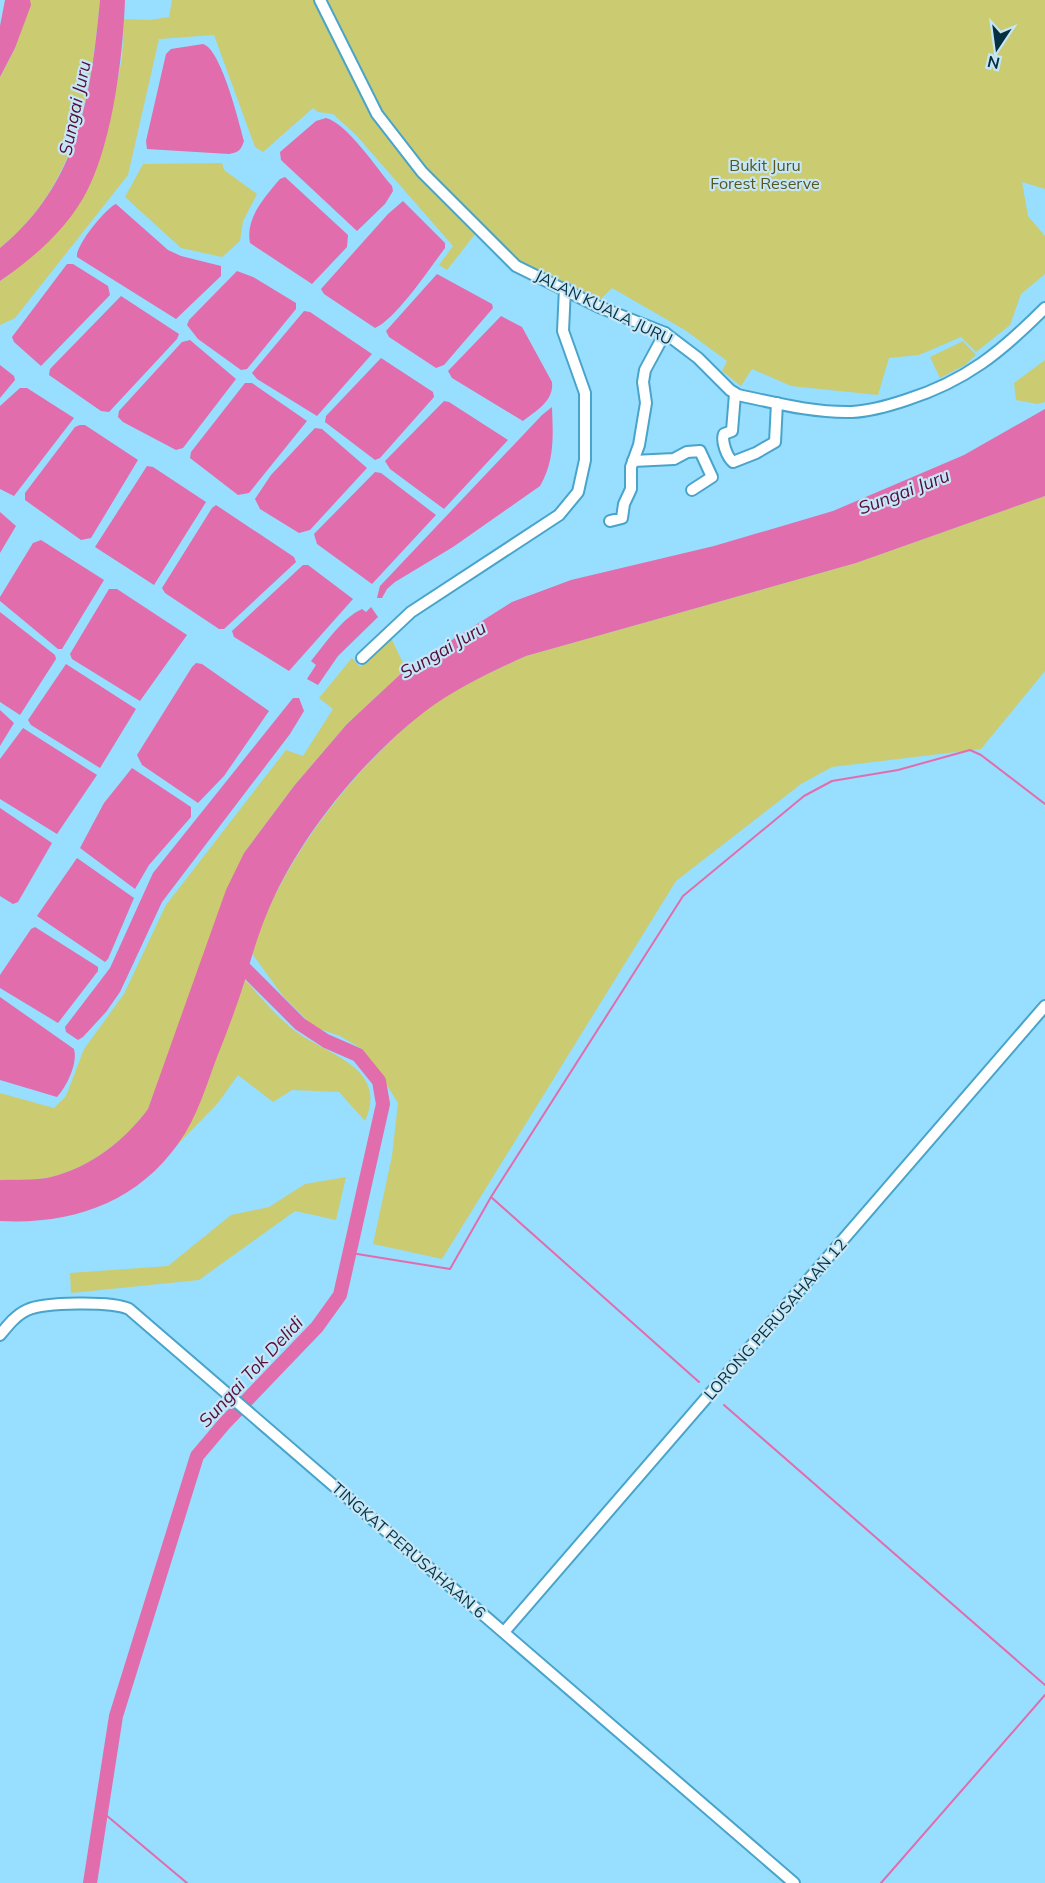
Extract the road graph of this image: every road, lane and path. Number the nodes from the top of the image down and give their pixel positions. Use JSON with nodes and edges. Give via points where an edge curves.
{"nodes":[{"id":1,"x":320,"y":0,"type":"edge"},
{"id":2,"x":565,"y":288,"type":"junction"},
{"id":3,"x":1045,"y":308,"type":"edge"},
{"id":4,"x":665,"y":333,"type":"junction"},
{"id":5,"x":735,"y":394,"type":"junction"},
{"id":6,"x":777,"y":403,"type":"junction"},
{"id":7,"x":633,"y":461,"type":"junction"},
{"id":8,"x":692,"y":490,"type":"dead end"},
{"id":9,"x":610,"y":521,"type":"dead end"},
{"id":10,"x":363,"y":658,"type":"dead end"},
{"id":11,"x":1045,"y":1006,"type":"edge"},
{"id":12,"x":0,"y":1335,"type":"edge"},
{"id":13,"x":504,"y":1632,"type":"junction"},
{"id":14,"x":794,"y":1883,"type":"edge"}],
"edges":[{"from":1,"to":2,"type":"street","name":"JALAN KUALA JURU","via":[[376,114],[422,172],[516,266]]},
{"from":2,"to":4,"type":"street","name":"JALAN KUALA JURU","via":[[599,307]]},
{"from":2,"to":10,"type":"street","via":[[563,331],[585,393],[585,460],[578,492],[559,515],[411,612]]},
{"from":3,"to":6,"type":"street","via":[[991,359],[937,390],[878,409],[852,412]]},
{"from":4,"to":5,"type":"street","name":"JALAN KUALA JURU"},
{"from":4,"to":7,"type":"street","via":[[645,370],[646,403]]},
{"from":5,"to":6,"type":"street"},
{"from":5,"to":6,"type":"street","via":[[732,431],[722,438],[733,462],[772,446],[777,438]]},
{"from":7,"to":8,"type":"street","via":[[674,459],[700,451],[712,477]]},
{"from":7,"to":9,"type":"street","via":[[632,489],[622,519]]},
{"from":11,"to":13,"type":"street","name":"LORONG PERUSAHAAN 12"},
{"from":12,"to":13,"type":"street","name":"TINGKAT PERUSAHAAN 6","via":[[17,1316],[32,1308],[100,1303],[119,1305],[133,1312]]},
{"from":13,"to":14,"type":"street","name":"TINGKAT PERUSAHAAN 6"}]}
